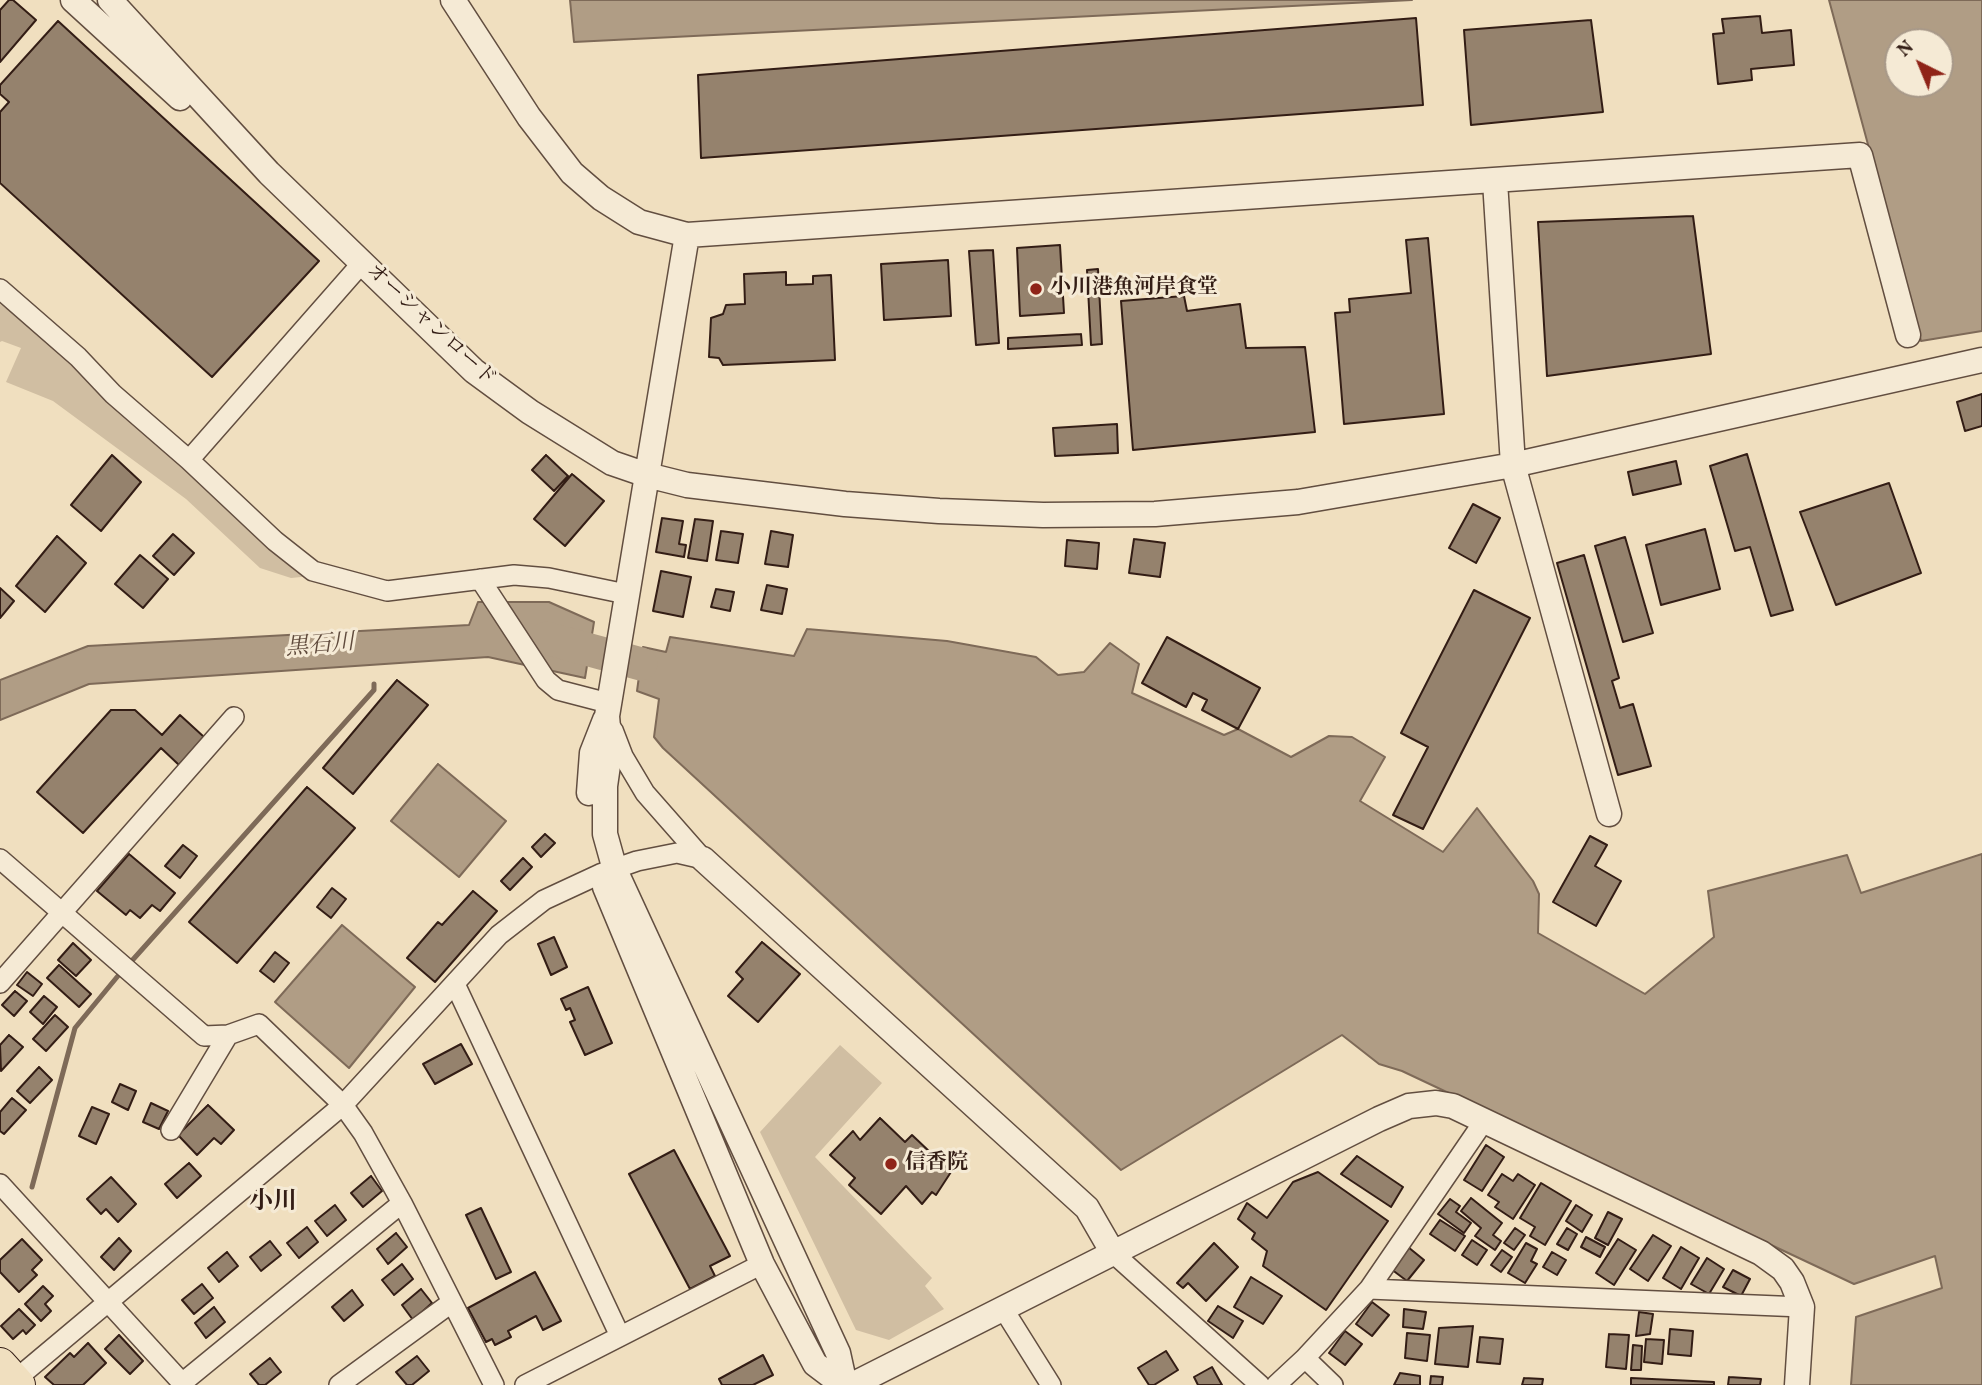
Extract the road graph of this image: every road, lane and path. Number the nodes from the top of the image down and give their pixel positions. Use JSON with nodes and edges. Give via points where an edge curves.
{"nodes":[{"id":1,"x":73,"y":0,"type":"edge"},
{"id":2,"x":110,"y":0,"type":"edge"},
{"id":3,"x":453,"y":0,"type":"edge"},
{"id":4,"x":268,"y":173,"type":"junction"},
{"id":5,"x":1494,"y":181,"type":"junction"},
{"id":6,"x":687,"y":235,"type":"junction"},
{"id":7,"x":362,"y":263,"type":"junction"},
{"id":8,"x":0,"y":289,"type":"edge"},
{"id":9,"x":1909,"y":335,"type":"dead end"},
{"id":10,"x":1982,"y":360,"type":"edge"},
{"id":11,"x":189,"y":460,"type":"junction"},
{"id":12,"x":1513,"y":466,"type":"junction"},
{"id":13,"x":647,"y":475,"type":"junction"},
{"id":14,"x":480,"y":579,"type":"junction"},
{"id":15,"x":626,"y":594,"type":"junction"},
{"id":16,"x":609,"y":703,"type":"junction"},
{"id":17,"x":234,"y":717,"type":"dead end"},
{"id":18,"x":1609,"y":814,"type":"dead end"},
{"id":19,"x":0,"y":859,"type":"edge"},
{"id":20,"x":703,"y":859,"type":"junction"},
{"id":21,"x":607,"y":872,"type":"junction"},
{"id":22,"x":62,"y":913,"type":"junction"},
{"id":23,"x":0,"y":983,"type":"edge"},
{"id":24,"x":455,"y":984,"type":"junction"},
{"id":25,"x":228,"y":1035,"type":"junction"},
{"id":26,"x":343,"y":1105,"type":"junction"},
{"id":27,"x":1484,"y":1121,"type":"junction"},
{"id":28,"x":171,"y":1130,"type":"dead end"},
{"id":29,"x":0,"y":1184,"type":"edge"},
{"id":30,"x":402,"y":1203,"type":"junction"},
{"id":31,"x":1113,"y":1253,"type":"junction"},
{"id":32,"x":762,"y":1264,"type":"junction"},
{"id":33,"x":1369,"y":1289,"type":"junction"},
{"id":34,"x":108,"y":1301,"type":"junction"},
{"id":35,"x":451,"y":1303,"type":"junction"},
{"id":36,"x":1802,"y":1307,"type":"junction"},
{"id":37,"x":1004,"y":1310,"type":"junction"},
{"id":38,"x":620,"y":1336,"type":"junction"},
{"id":39,"x":1305,"y":1359,"type":"junction"},
{"id":40,"x":10,"y":1378,"type":"edge"},
{"id":41,"x":183,"y":1384,"type":"edge"},
{"id":42,"x":339,"y":1385,"type":"edge"},
{"id":43,"x":494,"y":1385,"type":"edge"},
{"id":44,"x":525,"y":1385,"type":"edge"},
{"id":45,"x":844,"y":1385,"type":"edge"},
{"id":46,"x":852,"y":1385,"type":"edge"},
{"id":47,"x":1051,"y":1385,"type":"edge"},
{"id":48,"x":1260,"y":1385,"type":"edge"},
{"id":49,"x":1276,"y":1385,"type":"edge"},
{"id":50,"x":1333,"y":1385,"type":"edge"},
{"id":51,"x":1797,"y":1385,"type":"edge"}],
"edges":[{"from":1,"to":4,"type":"street","name":"オーシャンロード","via":[[248,160]]},
{"from":2,"to":4,"type":"street","name":"オーシャンロード"},
{"from":3,"to":6,"type":"street","via":[[529,117],[572,173],[639,222]]},
{"from":4,"to":7,"type":"street","name":"オーシャンロード"},
{"from":5,"to":6,"type":"street"},
{"from":5,"to":9,"type":"street","via":[[1860,155]]},
{"from":5,"to":12,"type":"street"},
{"from":6,"to":13,"type":"street"},
{"from":7,"to":11,"type":"street"},
{"from":7,"to":13,"type":"street","name":"オーシャンロード","via":[[485,379],[612,463]]},
{"from":8,"to":11,"type":"street"},
{"from":10,"to":12,"type":"street","name":"オーシャンロード"},
{"from":11,"to":14,"type":"street","via":[[313,571],[387,592]]},
{"from":12,"to":13,"type":"street","name":"オーシャンロード","via":[[1298,502],[1141,514],[912,509],[687,485]]},
{"from":12,"to":18,"type":"street"},
{"from":13,"to":15,"type":"street"},
{"from":14,"to":15,"type":"street","via":[[514,575],[549,578]]},
{"from":14,"to":16,"type":"street","via":[[546,680],[558,690]]},
{"from":15,"to":16,"type":"street"},
{"from":16,"to":20,"type":"street","via":[[623,756],[645,793]]},
{"from":16,"to":21,"type":"street","via":[[592,753],[588,810],[591,843]]},
{"from":17,"to":22,"type":"street"},
{"from":19,"to":22,"type":"street"},
{"from":20,"to":21,"type":"street","via":[[677,853]]},
{"from":20,"to":31,"type":"street","via":[[1087,1208]]},
{"from":21,"to":24,"type":"street","via":[[544,900],[499,934]]},
{"from":21,"to":32,"type":"street"},
{"from":21,"to":45,"type":"street","via":[[838,1353]]},
{"from":22,"to":23,"type":"street"},
{"from":22,"to":25,"type":"street","via":[[204,1036]]},
{"from":24,"to":26,"type":"street"},
{"from":24,"to":38,"type":"street"},
{"from":25,"to":26,"type":"street","via":[[259,1024]]},
{"from":25,"to":28,"type":"street"},
{"from":26,"to":30,"type":"street"},
{"from":26,"to":34,"type":"street"},
{"from":27,"to":31,"type":"street","via":[[1453,1106],[1409,1106]]},
{"from":27,"to":33,"type":"street"},
{"from":27,"to":36,"type":"street","via":[[1761,1253],[1783,1269]]},
{"from":29,"to":34,"type":"street"},
{"from":30,"to":35,"type":"street"},
{"from":30,"to":41,"type":"street"},
{"from":31,"to":37,"type":"street"},
{"from":31,"to":48,"type":"street"},
{"from":32,"to":38,"type":"street"},
{"from":32,"to":45,"type":"street","via":[[815,1364]]},
{"from":33,"to":36,"type":"street"},
{"from":33,"to":39,"type":"street"},
{"from":34,"to":40,"type":"street"},
{"from":34,"to":41,"type":"street"},
{"from":35,"to":42,"type":"street"},
{"from":35,"to":43,"type":"street"},
{"from":36,"to":51,"type":"street"},
{"from":37,"to":46,"type":"street"},
{"from":37,"to":47,"type":"street"},
{"from":38,"to":44,"type":"street"},
{"from":39,"to":49,"type":"street"},
{"from":39,"to":50,"type":"street"}]}
